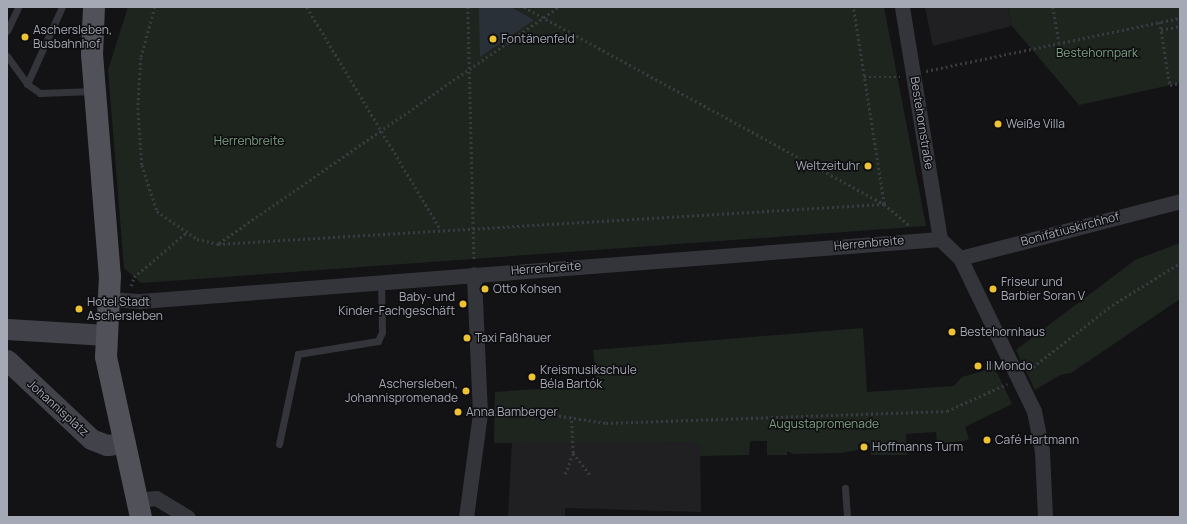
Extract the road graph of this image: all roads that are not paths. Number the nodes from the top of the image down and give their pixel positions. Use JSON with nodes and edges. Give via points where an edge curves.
{"nodes":[{"id":1,"x":18,"y":7,"type":"edge"},
{"id":2,"x":62,"y":7,"type":"edge"},
{"id":3,"x":94,"y":7,"type":"edge"},
{"id":4,"x":902,"y":7,"type":"edge"},
{"id":5,"x":7,"y":31,"type":"edge"},
{"id":6,"x":7,"y":56,"type":"edge"},
{"id":7,"x":27,"y":84,"type":"junction"},
{"id":8,"x":94,"y":91,"type":"junction"},
{"id":9,"x":1180,"y":201,"type":"edge"},
{"id":10,"x":940,"y":239,"type":"junction"},
{"id":11,"x":960,"y":258,"type":"junction"},
{"id":12,"x":474,"y":274,"type":"junction"},
{"id":13,"x":381,"y":281,"type":"junction"},
{"id":14,"x":118,"y":300,"type":"junction"},
{"id":15,"x":7,"y":330,"type":"edge"},
{"id":16,"x":29,"y":331,"type":"junction"},
{"id":17,"x":106,"y":335,"type":"junction"},
{"id":18,"x":10,"y":364,"type":"edge"},
{"id":19,"x":125,"y":443,"type":"junction"},
{"id":20,"x":279,"y":444,"type":"dead end"},
{"id":21,"x":845,"y":488,"type":"dead end"},
{"id":22,"x":139,"y":508,"type":"edge"},
{"id":23,"x":188,"y":517,"type":"edge"},
{"id":24,"x":466,"y":517,"type":"edge"},
{"id":25,"x":846,"y":517,"type":"edge"},
{"id":26,"x":1045,"y":517,"type":"edge"}],
"edges":[{"from":1,"to":5,"type":"lane"},
{"from":2,"to":7,"type":"lane"},
{"from":3,"to":8,"type":"main road"},
{"from":4,"to":10,"type":"street","name":"Bestehornstraße"},
{"from":6,"to":7,"type":"lane"},
{"from":7,"to":8,"type":"lane","via":[[46,95]]},
{"from":8,"to":14,"type":"main road"},
{"from":9,"to":11,"type":"street","name":"Bonifatiuskirchhof"},
{"from":10,"to":11,"type":"street"},
{"from":10,"to":12,"type":"street","name":"Herrenbreite"},
{"from":11,"to":26,"type":"street","via":[[1040,431]]},
{"from":12,"to":13,"type":"street","name":"Herrenbreite"},
{"from":12,"to":24,"type":"street","via":[[480,414]]},
{"from":13,"to":14,"type":"street","name":"Herrenbreite"},
{"from":13,"to":20,"type":"lane","via":[[382,332],[378,341],[298,354]]},
{"from":14,"to":17,"type":"main road"},
{"from":15,"to":16,"type":"main road"},
{"from":16,"to":17,"type":"main road"},
{"from":16,"to":18,"type":"main road","via":[[14,342]]},
{"from":17,"to":19,"type":"main road","via":[[106,357]]},
{"from":18,"to":19,"type":"main road","name":"Johannisplatz","via":[[91,439],[107,445]]},
{"from":19,"to":22,"type":"main road"},
{"from":21,"to":25,"type":"lane"},
{"from":22,"to":23,"type":"street","via":[[156,498]]}]}
